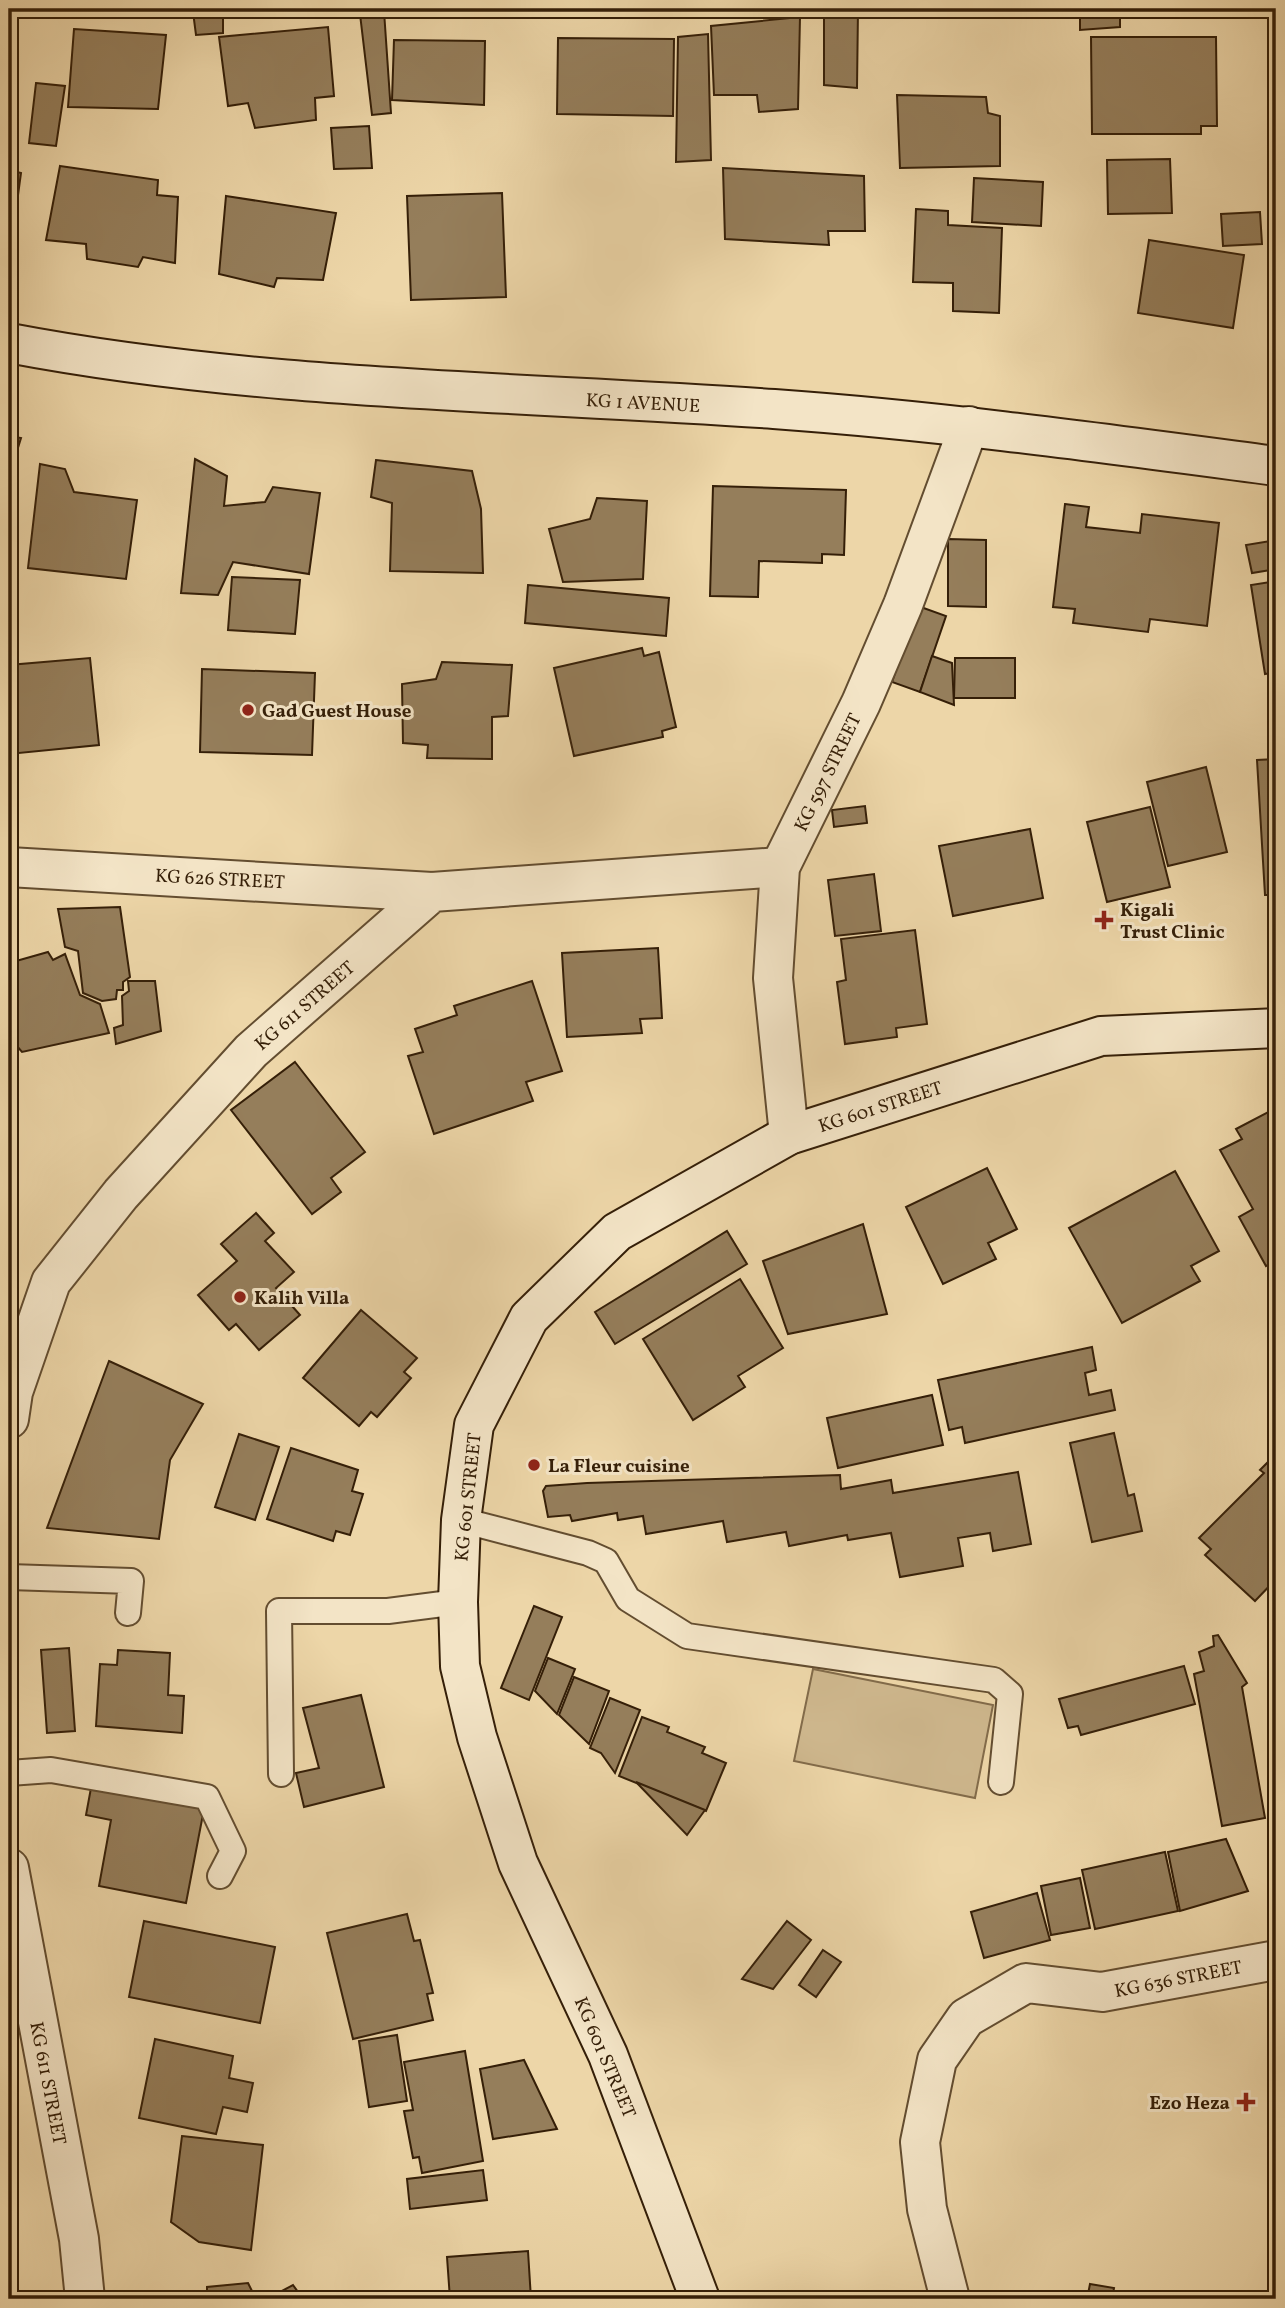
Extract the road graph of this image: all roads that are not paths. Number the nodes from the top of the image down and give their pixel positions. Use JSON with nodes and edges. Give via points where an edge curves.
{"nodes":[{"id":1,"x":9,"y":343,"type":"edge"},
{"id":2,"x":969,"y":426,"type":"junction"},
{"id":3,"x":1276,"y":466,"type":"edge"},
{"id":4,"x":9,"y":867,"type":"edge"},
{"id":5,"x":780,"y":867,"type":"junction"},
{"id":6,"x":432,"y":892,"type":"junction"},
{"id":7,"x":1276,"y":1028,"type":"edge"},
{"id":8,"x":789,"y":1135,"type":"junction"},
{"id":9,"x":9,"y":1419,"type":"edge"},
{"id":10,"x":461,"y":1520,"type":"junction"},
{"id":11,"x":9,"y":1577,"type":"edge"},
{"id":12,"x":458,"y":1602,"type":"junction"},
{"id":13,"x":128,"y":1613,"type":"dead end"},
{"id":14,"x":9,"y":1773,"type":"edge"},
{"id":15,"x":281,"y":1773,"type":"dead end"},
{"id":16,"x":1001,"y":1782,"type":"dead end"},
{"id":17,"x":9,"y":1868,"type":"edge"},
{"id":18,"x":220,"y":1876,"type":"dead end"},
{"id":19,"x":1276,"y":1959,"type":"edge"},
{"id":20,"x":85,"y":2299,"type":"edge"},
{"id":21,"x":699,"y":2299,"type":"edge"},
{"id":22,"x":950,"y":2299,"type":"edge"}],
"edges":[{"from":1,"to":2,"type":"street","name":"KG 1 AVENUE","via":[[278,381],[773,409]]},
{"from":2,"to":3,"type":"street","name":"KG 1 AVENUE"},
{"from":2,"to":5,"type":"street","name":"KG 597 STREET","via":[[904,605]]},
{"from":4,"to":6,"type":"street","name":"KG 626 STREET"},
{"from":5,"to":6,"type":"street"},
{"from":5,"to":8,"type":"street","name":"KG 597 STREET","via":[[773,978]]},
{"from":6,"to":9,"type":"street","name":"KG 611 STREET","via":[[251,1051],[113,1203],[51,1282],[13,1392]]},
{"from":7,"to":8,"type":"street","name":"KG 601 STREET","via":[[1101,1036]]},
{"from":8,"to":10,"type":"street","name":"KG 601 STREET","via":[[617,1232],[529,1318],[474,1425]]},
{"from":10,"to":12,"type":"street","name":"KG 601 STREET"},
{"from":10,"to":16,"type":"lane","via":[[588,1553],[606,1562],[628,1599],[687,1636],[993,1680],[1010,1694]]},
{"from":11,"to":13,"type":"lane","via":[[131,1581]]},
{"from":12,"to":15,"type":"lane","via":[[388,1611],[279,1611]]},
{"from":12,"to":21,"type":"street","name":"KG 601 STREET","via":[[460,1667],[477,1737],[518,1863],[608,2055]]},
{"from":14,"to":18,"type":"lane","via":[[51,1770],[207,1797],[233,1851]]},
{"from":17,"to":20,"type":"street","name":"KG 611 STREET","via":[[79,2239]]},
{"from":19,"to":22,"type":"street","name":"KG 636 STREET","via":[[1102,1993],[1026,1983],[966,2018],[937,2060],[920,2142],[927,2209]]}]}
